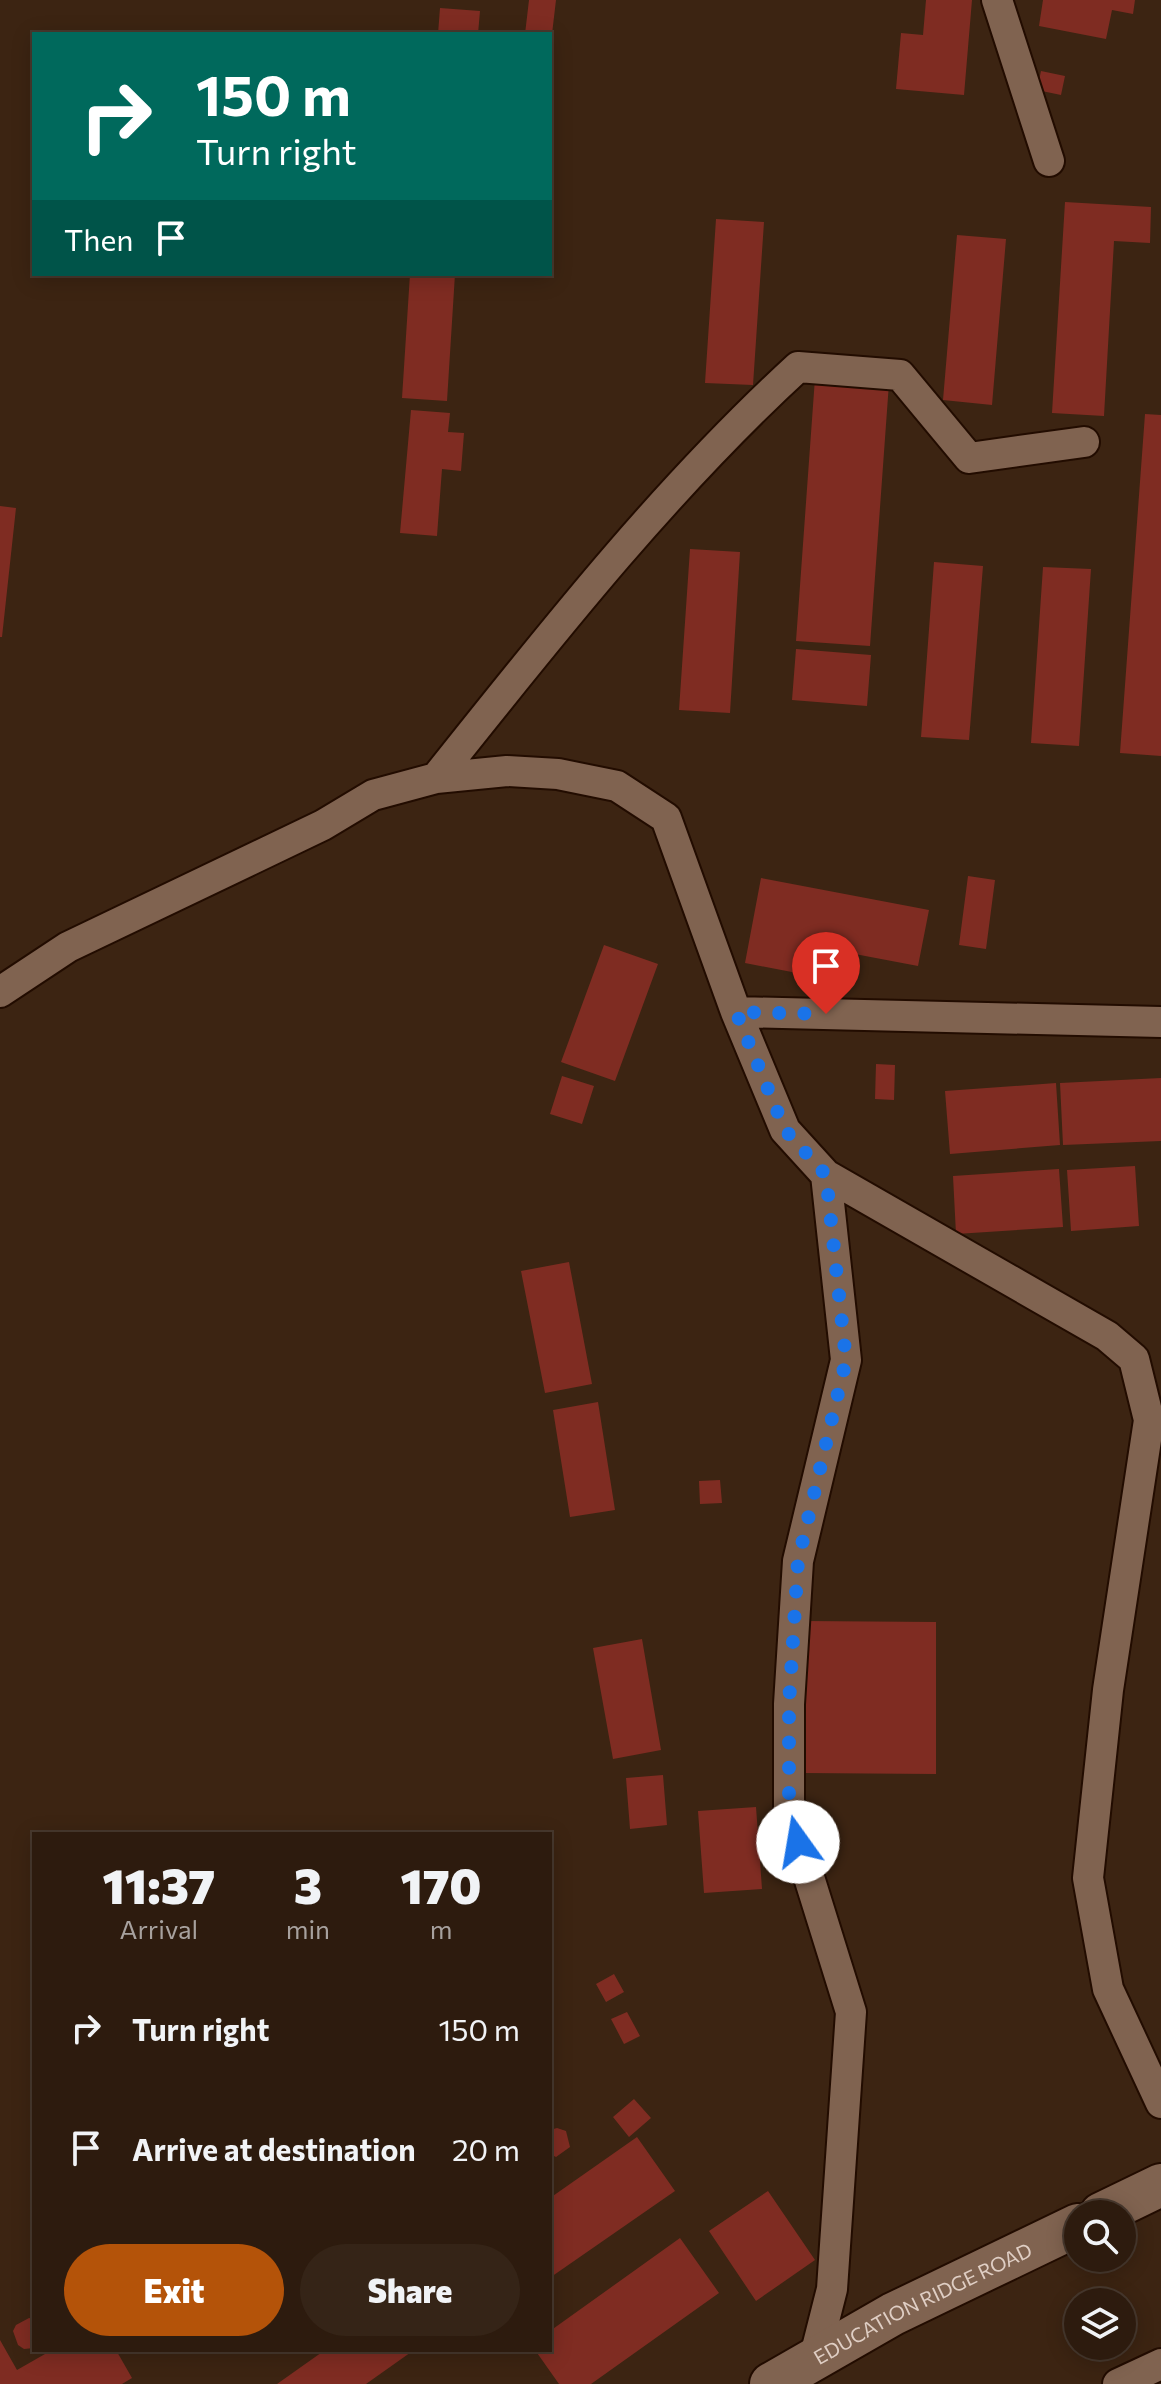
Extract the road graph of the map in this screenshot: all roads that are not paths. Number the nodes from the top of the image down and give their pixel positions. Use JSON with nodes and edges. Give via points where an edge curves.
{"nodes":[{"id":1,"x":997,"y":0,"type":"edge"},
{"id":2,"x":1049,"y":161,"type":"dead end"},
{"id":3,"x":1084,"y":442,"type":"dead end"},
{"id":4,"x":436,"y":778,"type":"junction"},
{"id":5,"x":0,"y":992,"type":"edge"},
{"id":6,"x":736,"y":1012,"type":"junction"},
{"id":7,"x":1161,"y":1022,"type":"edge"},
{"id":8,"x":826,"y":1175,"type":"junction"},
{"id":9,"x":1155,"y":1432,"type":"edge"},
{"id":10,"x":1161,"y":2103,"type":"edge"},
{"id":11,"x":1161,"y":2185,"type":"edge"},
{"id":12,"x":1130,"y":2200,"type":"edge"},
{"id":13,"x":1064,"y":2232,"type":"edge"},
{"id":14,"x":815,"y":2356,"type":"junction"},
{"id":15,"x":1161,"y":2364,"type":"edge"},
{"id":16,"x":771,"y":2384,"type":"edge"},
{"id":17,"x":1118,"y":2384,"type":"edge"}],
"edges":[{"from":1,"to":2,"type":"street"},
{"from":3,"to":4,"type":"street","via":[[969,458],[900,375],[798,367],[728,431],[583,595]]},
{"from":4,"to":5,"type":"street","via":[[373,795],[323,825],[68,947]]},
{"from":4,"to":6,"type":"street","via":[[507,771],[558,774],[617,786],[644,800],[666,818]]},
{"from":6,"to":7,"type":"street"},
{"from":6,"to":8,"type":"street","via":[[785,1130]]},
{"from":8,"to":9,"type":"street","via":[[1107,1336],[1134,1359]]},
{"from":8,"to":14,"type":"street","via":[[846,1360],[798,1561],[789,1813],[851,2012],[832,2289]]},
{"from":9,"to":10,"type":"street","via":[[1108,1690],[1088,1878],[1108,1989]]},
{"from":11,"to":12,"type":"main road"},
{"from":13,"to":14,"type":"main road","name":"EDUCATION RIDGE ROAD"},
{"from":14,"to":16,"type":"main road","name":"EDUCATION RIDGE ROAD"},
{"from":15,"to":17,"type":"street"}]}
